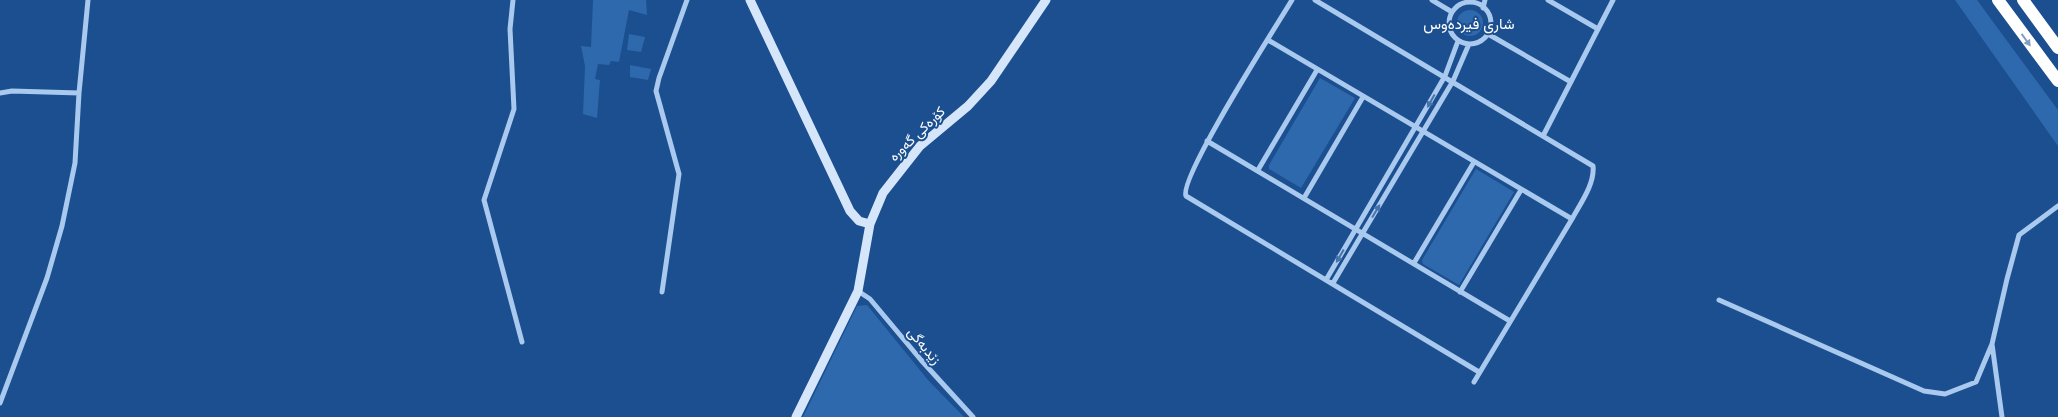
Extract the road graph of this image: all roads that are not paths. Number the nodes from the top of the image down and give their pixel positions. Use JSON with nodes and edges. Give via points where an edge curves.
{"nodes":[{"id":1,"x":88,"y":0,"type":"edge"},
{"id":2,"x":513,"y":0,"type":"edge"},
{"id":3,"x":687,"y":0,"type":"edge"},
{"id":4,"x":750,"y":0,"type":"edge"},
{"id":5,"x":1046,"y":0,"type":"edge"},
{"id":6,"x":1292,"y":0,"type":"edge"},
{"id":7,"x":1315,"y":0,"type":"edge"},
{"id":8,"x":1432,"y":0,"type":"edge"},
{"id":9,"x":1485,"y":0,"type":"edge"},
{"id":10,"x":1548,"y":0,"type":"edge"},
{"id":11,"x":1613,"y":0,"type":"edge"},
{"id":12,"x":1998,"y":0,"type":"edge"},
{"id":13,"x":2023,"y":0,"type":"edge"},
{"id":14,"x":1471,"y":1,"type":"edge"},
{"id":15,"x":1483,"y":8,"type":"junction"},
{"id":16,"x":1452,"y":12,"type":"junction"},
{"id":17,"x":1598,"y":30,"type":"junction"},
{"id":18,"x":1488,"y":34,"type":"junction"},
{"id":19,"x":1268,"y":40,"type":"junction"},
{"id":20,"x":1458,"y":41,"type":"junction"},
{"id":21,"x":1469,"y":44,"type":"junction"},
{"id":22,"x":2058,"y":48,"type":"edge"},
{"id":23,"x":1317,"y":70,"type":"junction"},
{"id":24,"x":1445,"y":76,"type":"junction"},
{"id":25,"x":2058,"y":81,"type":"edge"},
{"id":26,"x":1453,"y":82,"type":"junction"},
{"id":27,"x":1571,"y":82,"type":"junction"},
{"id":28,"x":0,"y":93,"type":"edge"},
{"id":29,"x":79,"y":93,"type":"junction"},
{"id":30,"x":1363,"y":97,"type":"junction"},
{"id":31,"x":1416,"y":127,"type":"junction"},
{"id":32,"x":1423,"y":132,"type":"junction"},
{"id":33,"x":1543,"y":136,"type":"junction"},
{"id":34,"x":1207,"y":141,"type":"junction"},
{"id":35,"x":1474,"y":162,"type":"junction"},
{"id":36,"x":1258,"y":170,"type":"junction"},
{"id":37,"x":1521,"y":190,"type":"junction"},
{"id":38,"x":1304,"y":198,"type":"junction"},
{"id":39,"x":2058,"y":206,"type":"edge"},
{"id":40,"x":1572,"y":219,"type":"junction"},
{"id":41,"x":870,"y":224,"type":"junction"},
{"id":42,"x":1356,"y":228,"type":"junction"},
{"id":43,"x":1363,"y":232,"type":"junction"},
{"id":44,"x":1414,"y":263,"type":"junction"},
{"id":45,"x":1326,"y":280,"type":"junction"},
{"id":46,"x":1334,"y":283,"type":"junction"},
{"id":47,"x":858,"y":291,"type":"junction"},
{"id":48,"x":662,"y":292,"type":"dead end"},
{"id":49,"x":1460,"y":292,"type":"junction"},
{"id":50,"x":1719,"y":300,"type":"dead end"},
{"id":51,"x":1510,"y":321,"type":"junction"},
{"id":52,"x":522,"y":342,"type":"dead end"},
{"id":53,"x":1992,"y":344,"type":"junction"},
{"id":54,"x":1480,"y":372,"type":"junction"},
{"id":55,"x":1474,"y":382,"type":"dead end"},
{"id":56,"x":0,"y":403,"type":"edge"},
{"id":57,"x":796,"y":417,"type":"edge"},
{"id":58,"x":974,"y":417,"type":"edge"},
{"id":59,"x":2002,"y":417,"type":"edge"}],
"edges":[{"from":1,"to":29,"type":"street"},
{"from":2,"to":52,"type":"street","via":[[510,30],[513,116],[484,200]]},
{"from":3,"to":48,"type":"street","via":[[656,91],[679,174]]},
{"from":4,"to":41,"type":"street","via":[[850,211],[859,221]]},
{"from":5,"to":41,"type":"street","name":"کۆرەکی گەورە","via":[[991,82],[920,146],[895,174],[881,195]]},
{"from":6,"to":19,"type":"street"},
{"from":7,"to":24,"type":"street"},
{"from":8,"to":16,"type":"street"},
{"from":9,"to":15,"type":"street"},
{"from":10,"to":17,"type":"street"},
{"from":11,"to":17,"type":"street"},
{"from":12,"to":25,"type":"highway","one_way":true},
{"from":13,"to":22,"type":"highway"},
{"from":14,"to":15,"type":"street"},
{"from":14,"to":16,"type":"street"},
{"from":15,"to":18,"type":"street","via":[[1490,21]]},
{"from":16,"to":20,"type":"street","via":[[1450,28]]},
{"from":17,"to":27,"type":"street"},
{"from":18,"to":21,"type":"street","via":[[1477,43]]},
{"from":18,"to":27,"type":"street"},
{"from":19,"to":23,"type":"street"},
{"from":19,"to":34,"type":"street"},
{"from":20,"to":21,"type":"street"},
{"from":20,"to":24,"type":"street"},
{"from":21,"to":26,"type":"street"},
{"from":23,"to":30,"type":"street"},
{"from":23,"to":36,"type":"street"},
{"from":24,"to":26,"type":"street"},
{"from":24,"to":31,"type":"street","one_way":true},
{"from":26,"to":32,"type":"street"},
{"from":26,"to":33,"type":"street"},
{"from":27,"to":33,"type":"street"},
{"from":28,"to":29,"type":"street"},
{"from":29,"to":56,"type":"street","via":[[75,163],[62,226],[47,278]]},
{"from":30,"to":31,"type":"street"},
{"from":30,"to":38,"type":"street"},
{"from":31,"to":32,"type":"street"},
{"from":31,"to":42,"type":"street"},
{"from":32,"to":35,"type":"street"},
{"from":43,"to":32,"type":"street","one_way":true},
{"from":33,"to":40,"type":"street","via":[[1592,166],[1594,173]]},
{"from":34,"to":36,"type":"street"},
{"from":34,"to":45,"type":"street","via":[[1185,187],[1186,196]]},
{"from":35,"to":37,"type":"street"},
{"from":35,"to":44,"type":"street"},
{"from":36,"to":38,"type":"street"},
{"from":37,"to":40,"type":"street"},
{"from":37,"to":49,"type":"street"},
{"from":38,"to":42,"type":"street"},
{"from":39,"to":53,"type":"street","via":[[2020,235]]},
{"from":40,"to":51,"type":"street"},
{"from":41,"to":47,"type":"street","name":"کۆرەکی گەورە"},
{"from":42,"to":43,"type":"street"},
{"from":42,"to":45,"type":"street","one_way":true},
{"from":43,"to":44,"type":"street"},
{"from":43,"to":46,"type":"street"},
{"from":44,"to":49,"type":"street"},
{"from":45,"to":46,"type":"street"},
{"from":46,"to":54,"type":"street"},
{"from":47,"to":57,"type":"street","name":"کۆرەکی گەورە"},
{"from":47,"to":58,"type":"street","name":"زێدبەگی","via":[[870,299],[931,372]]},
{"from":49,"to":51,"type":"street"},
{"from":50,"to":53,"type":"street","via":[[1924,391],[1945,394],[1976,382]]},
{"from":51,"to":54,"type":"street"},
{"from":53,"to":59,"type":"street"},
{"from":54,"to":55,"type":"street"}]}
